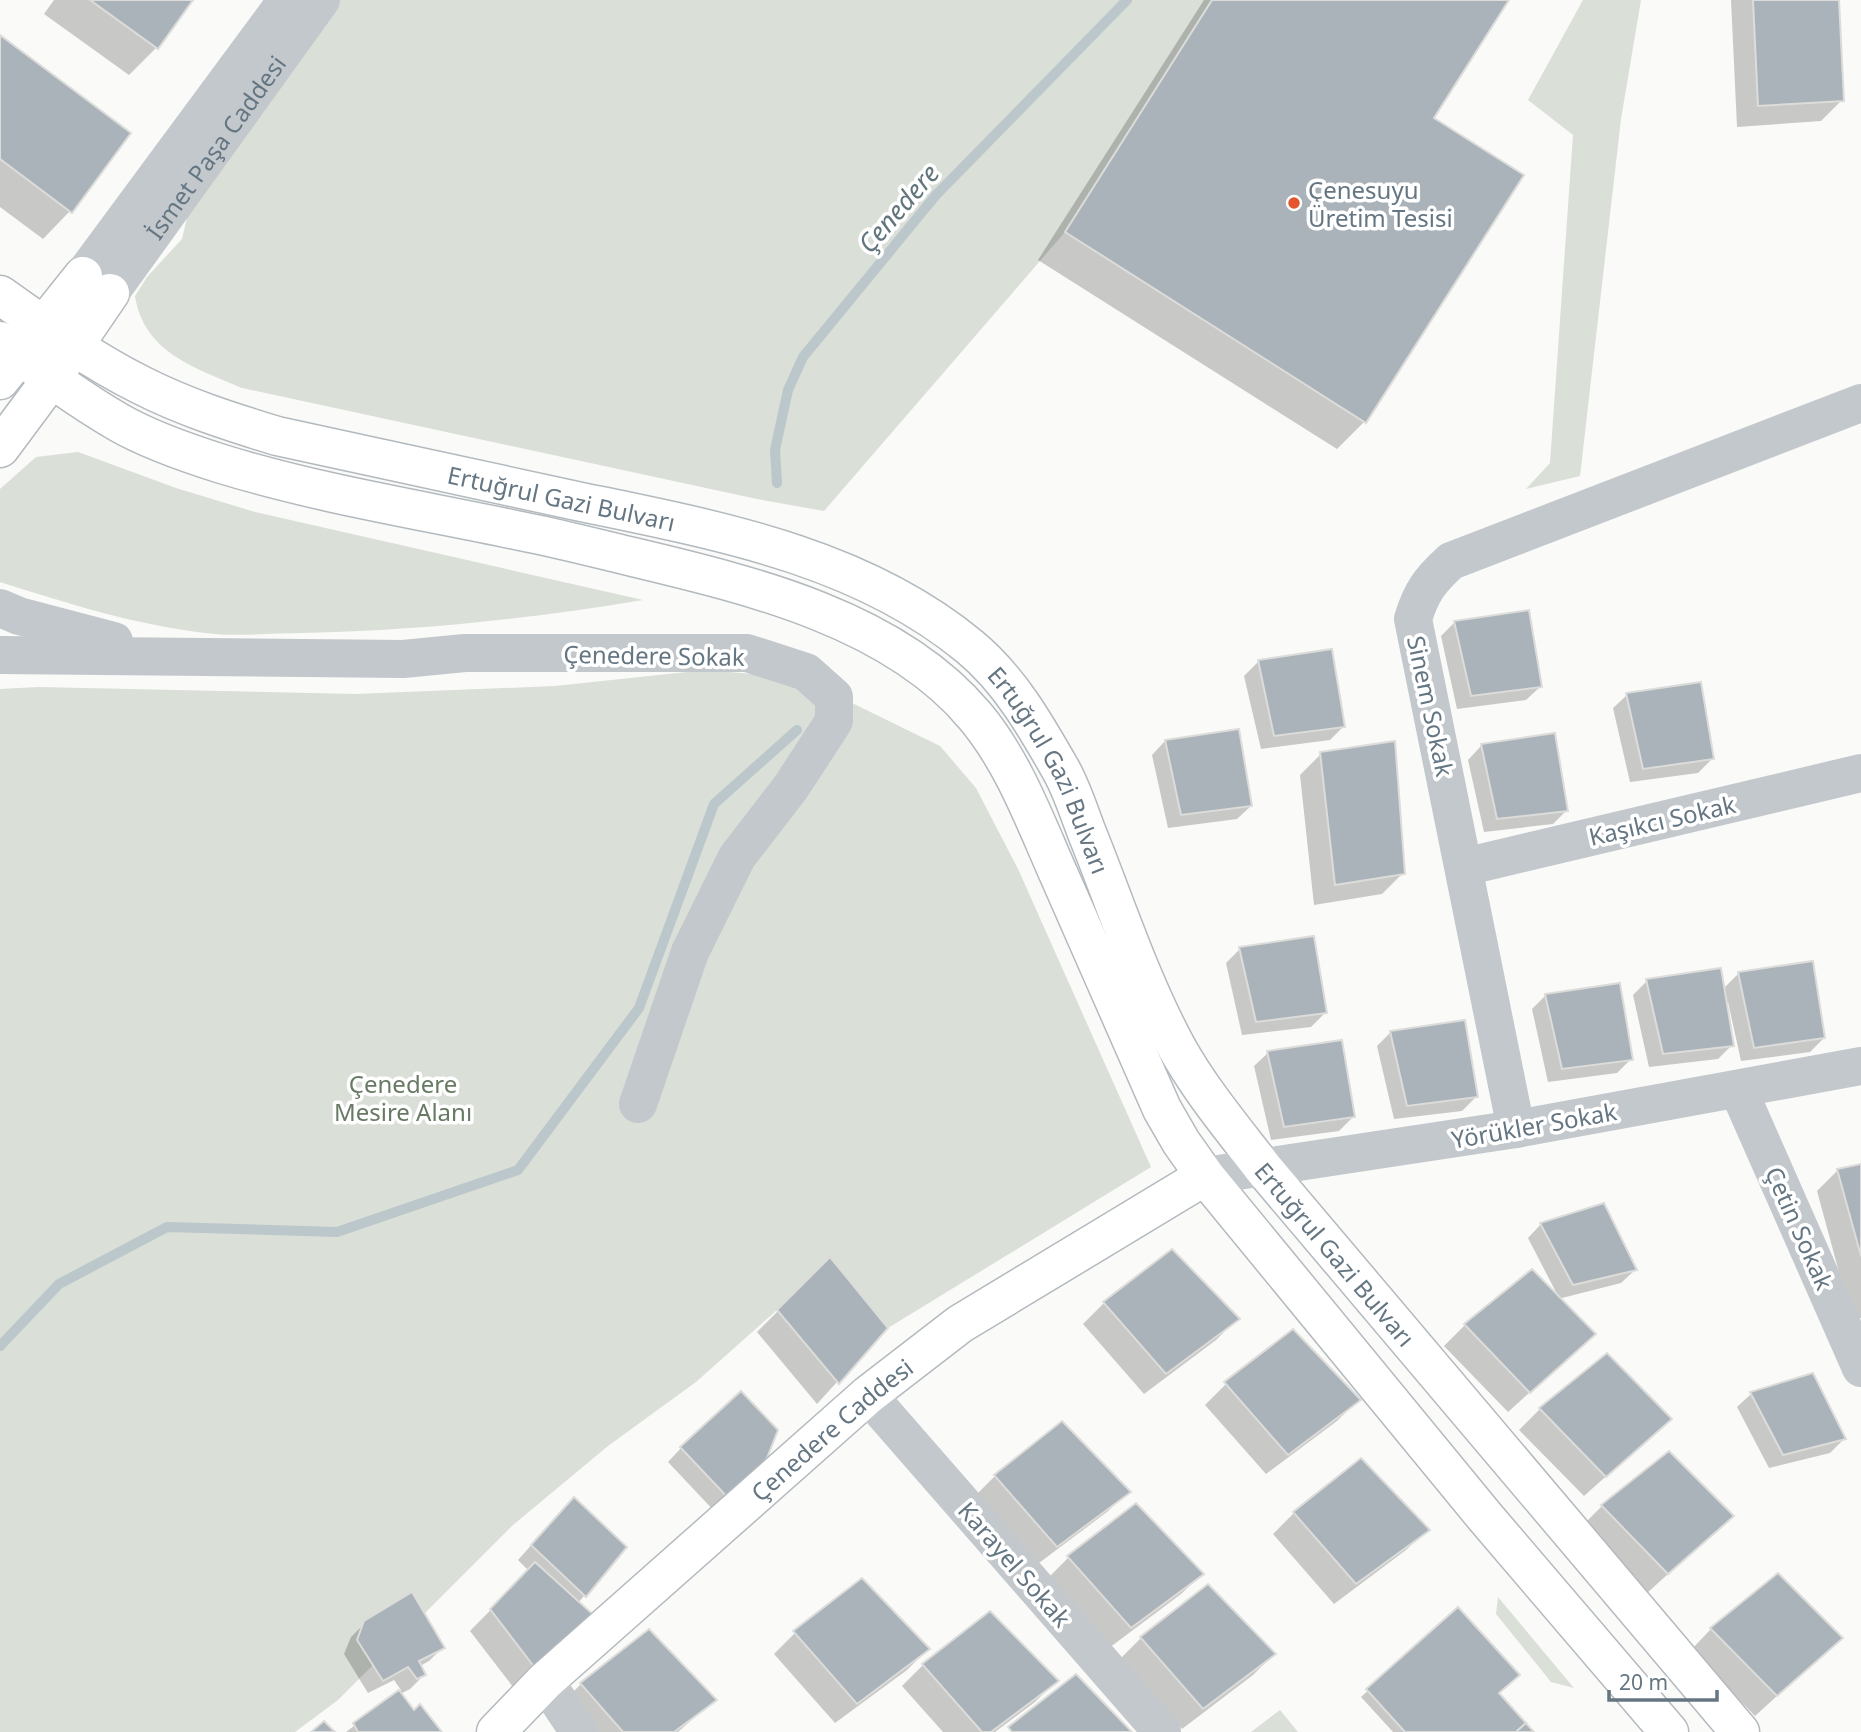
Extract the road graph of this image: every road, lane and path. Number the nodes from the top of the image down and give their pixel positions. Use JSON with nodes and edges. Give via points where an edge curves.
{"nodes":[{"id":1,"x":286,"y":0,"type":"edge"},
{"id":2,"x":321,"y":0,"type":"edge"},
{"id":3,"x":0,"y":280,"type":"edge"},
{"id":4,"x":97,"y":284,"type":"junction"},
{"id":5,"x":0,"y":295,"type":"edge"},
{"id":6,"x":42,"y":325,"type":"junction"},
{"id":7,"x":73,"y":346,"type":"junction"},
{"id":8,"x":6,"y":359,"type":"edge"},
{"id":9,"x":52,"y":378,"type":"junction"},
{"id":10,"x":141,"y":386,"type":"junction"},
{"id":11,"x":1861,"y":403,"type":"edge"},
{"id":12,"x":119,"y":423,"type":"junction"},
{"id":13,"x":11,"y":434,"type":"edge"},
{"id":14,"x":0,"y":608,"type":"edge"},
{"id":15,"x":0,"y":655,"type":"edge"},
{"id":16,"x":173,"y":656,"type":"junction"},
{"id":17,"x":1861,"y":772,"type":"edge"},
{"id":18,"x":1464,"y":867,"type":"junction"},
{"id":19,"x":1861,"y":1066,"type":"edge"},
{"id":20,"x":1738,"y":1089,"type":"junction"},
{"id":21,"x":638,"y":1104,"type":"dead end"},
{"id":22,"x":1516,"y":1129,"type":"junction"},
{"id":23,"x":1264,"y":1168,"type":"junction"},
{"id":24,"x":1205,"y":1176,"type":"junction"},
{"id":25,"x":1861,"y":1368,"type":"edge"},
{"id":26,"x":868,"y":1395,"type":"junction"},
{"id":27,"x":545,"y":1681,"type":"junction"},
{"id":28,"x":496,"y":1732,"type":"edge"},
{"id":29,"x":579,"y":1732,"type":"edge"},
{"id":30,"x":1162,"y":1732,"type":"edge"},
{"id":31,"x":1670,"y":1732,"type":"edge"},
{"id":32,"x":1740,"y":1732,"type":"edge"}],
"edges":[{"from":1,"to":4,"type":"street","name":"İsmet Paşa Caddesi"},
{"from":2,"to":4,"type":"street","name":"İsmet Paşa Caddesi"},
{"from":3,"to":4,"type":"main road","via":[[22,286]]},
{"from":4,"to":6,"type":"main road"},
{"from":4,"to":7,"type":"main road"},
{"from":4,"to":10,"type":"main road","via":[[122,352]]},
{"from":5,"to":6,"type":"main road","name":"Ertuğrul Gazi Bulvarı"},
{"from":6,"to":7,"type":"main road","name":"Ertuğrul Gazi Bulvarı"},
{"from":6,"to":8,"type":"main road"},
{"from":7,"to":9,"type":"main road"},
{"from":7,"to":10,"type":"main road","name":"Ertuğrul Gazi Bulvarı"},
{"from":8,"to":9,"type":"main road","name":"Ertuğrul Gazi Bulvarı"},
{"from":9,"to":12,"type":"main road","name":"Ertuğrul Gazi Bulvarı"},
{"from":9,"to":13,"type":"main road"},
{"from":10,"to":23,"type":"main road","name":"Ertuğrul Gazi Bulvarı","via":[[219,419],[277,436],[790,551],[855,577],[928,617],[971,647],[1033,721],[1064,775],[1177,1048]]},
{"from":11,"to":18,"type":"street","name":"Sinem Sokak","via":[[1484,547],[1451,561],[1431,578],[1413,619]]},
{"from":12,"to":13,"type":"main road","via":[[66,415]]},
{"from":12,"to":24,"type":"main road","name":"Ertuğrul Gazi Bulvarı","via":[[220,464],[287,482],[693,571],[834,617],[892,647],[938,679],[975,716],[1003,757],[1162,1109]]},
{"from":14,"to":16,"type":"street","name":"Çenedere Sokak"},
{"from":15,"to":16,"type":"street","name":"Çenedere Sokak"},
{"from":16,"to":21,"type":"street","name":"Çenedere Sokak","via":[[402,659],[464,653],[747,653],[806,672],[834,697],[834,721],[737,857],[690,952]]},
{"from":17,"to":18,"type":"street","name":"Kaşıkcı Sokak"},
{"from":18,"to":22,"type":"street","name":"Sinem Sokak"},
{"from":19,"to":20,"type":"street","name":"Yörükler Sokak"},
{"from":20,"to":22,"type":"street","name":"Yörükler Sokak"},
{"from":20,"to":25,"type":"street","name":"Çetin Sokak"},
{"from":22,"to":23,"type":"street","name":"Yörükler Sokak"},
{"from":23,"to":24,"type":"street","name":"Yörükler Sokak"},
{"from":23,"to":32,"type":"main road","name":"Ertuğrul Gazi Bulvarı"},
{"from":24,"to":26,"type":"main road","name":"Çenedere Caddesi","via":[[961,1324]]},
{"from":24,"to":31,"type":"main road","name":"Ertuğrul Gazi Bulvarı","via":[[1486,1518]]},
{"from":26,"to":27,"type":"main road","name":"Çenedere Caddesi"},
{"from":26,"to":30,"type":"street","name":"Karayel Sokak"},
{"from":27,"to":28,"type":"main road","name":"Çenedere Caddesi"},
{"from":27,"to":29,"type":"street"}]}
